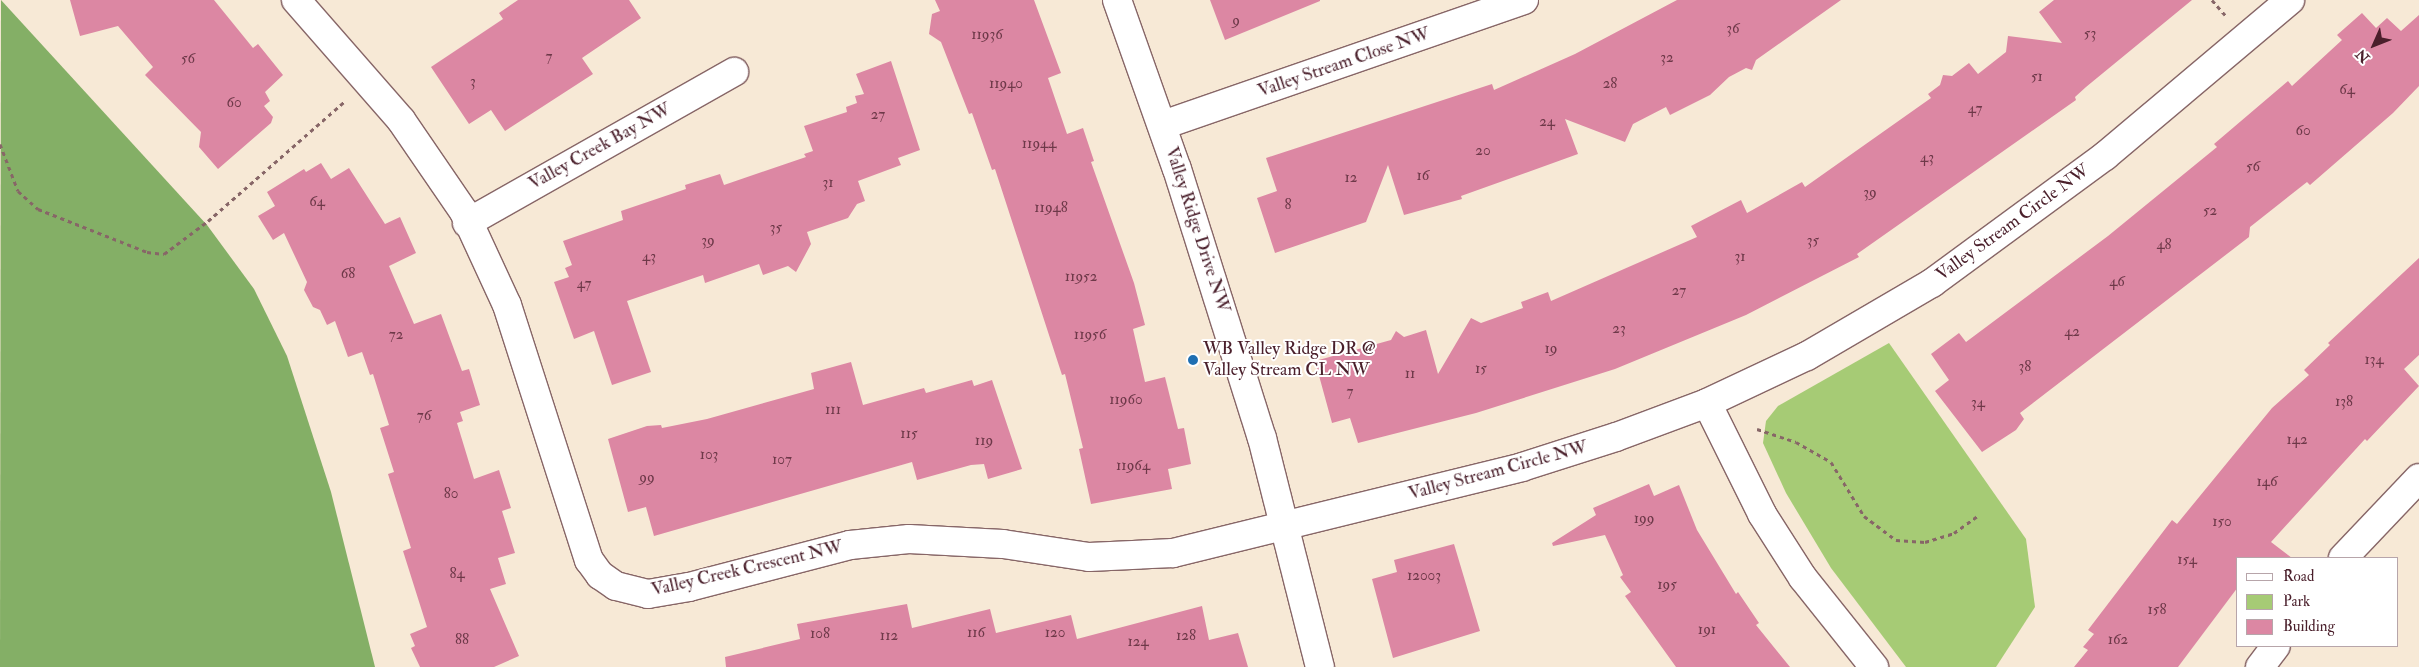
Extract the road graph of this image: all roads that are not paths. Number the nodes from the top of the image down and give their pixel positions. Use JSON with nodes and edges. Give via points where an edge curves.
{"nodes":[{"id":1,"x":296,"y":0,"type":"edge"},
{"id":2,"x":1117,"y":0,"type":"edge"},
{"id":3,"x":1524,"y":0,"type":"edge"},
{"id":4,"x":2290,"y":0,"type":"edge"},
{"id":5,"x":734,"y":72,"type":"dead end"},
{"id":6,"x":1163,"y":125,"type":"junction"},
{"id":7,"x":467,"y":222,"type":"junction"},
{"id":8,"x":1707,"y":403,"type":"junction"},
{"id":9,"x":2419,"y":478,"type":"edge"},
{"id":10,"x":1285,"y":527,"type":"junction"},
{"id":11,"x":2344,"y":557,"type":"edge"},
{"id":12,"x":2275,"y":647,"type":"edge"},
{"id":13,"x":1320,"y":667,"type":"edge"},
{"id":14,"x":1874,"y":667,"type":"edge"},
{"id":15,"x":2260,"y":667,"type":"edge"}],
"edges":[{"from":1,"to":7,"type":"street","name":"Valley Creek Crescent NW","via":[[401,120],[464,212]]},
{"from":2,"to":6,"type":"street","name":"Valley Ridge Drive NW"},
{"from":3,"to":6,"type":"street","name":"Valley Stream Close NW"},
{"from":4,"to":8,"type":"street","name":"Valley Stream Circle NW","via":[[2105,156],[1980,251],[1807,356]]},
{"from":5,"to":7,"type":"street","name":"Valley Creek Bay NW"},
{"from":6,"to":10,"type":"street","name":"Valley Ridge Drive NW","via":[[1262,438]]},
{"from":7,"to":10,"type":"street","name":"Valley Creek Crescent NW","via":[[507,305],[589,560],[600,575],[616,586],[648,594],[689,587],[850,545],[909,539],[955,540],[1089,557],[1173,552]]},
{"from":8,"to":10,"type":"street","name":"Valley Stream Circle NW","via":[[1558,456]]},
{"from":8,"to":14,"type":"street","via":[[1762,514],[1803,578]]},
{"from":9,"to":11,"type":"street"},
{"from":10,"to":13,"type":"street","name":"Valley Ridge Drive NW"},
{"from":12,"to":15,"type":"street"}]}
